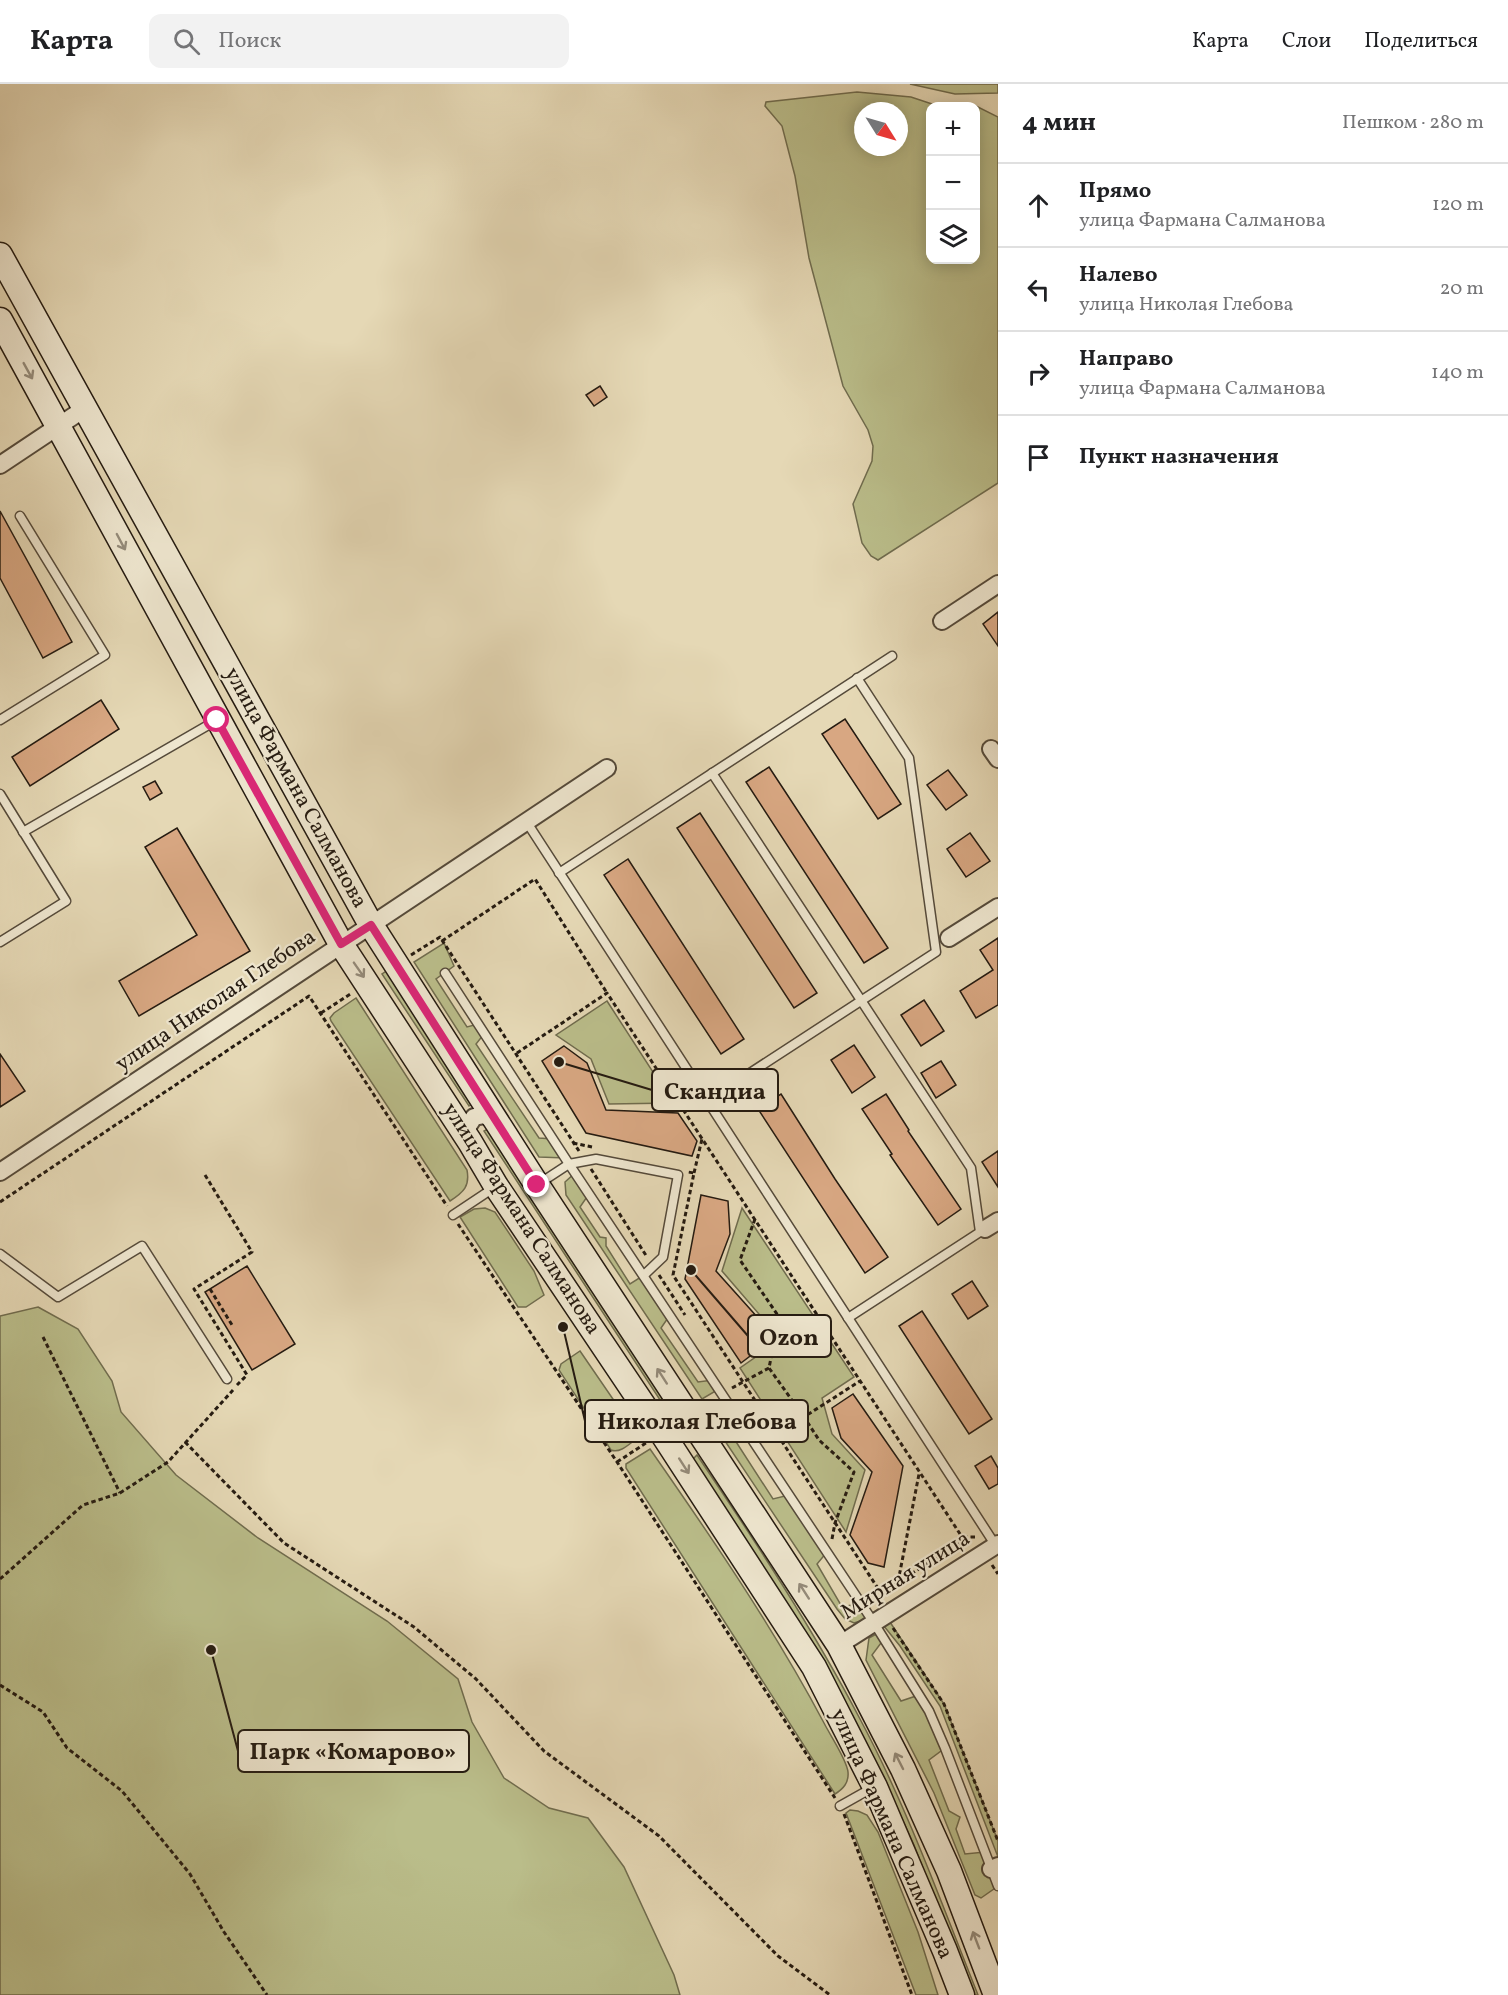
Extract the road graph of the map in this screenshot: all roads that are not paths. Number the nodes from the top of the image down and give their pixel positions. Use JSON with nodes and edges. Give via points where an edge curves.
{"nodes":[{"id":1,"x":0,"y":255,"type":"edge"},
{"id":2,"x":0,"y":320,"type":"edge"},
{"id":3,"x":84,"y":409,"type":"junction"},
{"id":4,"x":59,"y":427,"type":"junction"},
{"id":5,"x":0,"y":465,"type":"edge"},
{"id":6,"x":20,"y":516,"type":"dead end"},
{"id":7,"x":998,"y":584,"type":"edge"},
{"id":8,"x":942,"y":621,"type":"dead end"},
{"id":9,"x":892,"y":656,"type":"dead end"},
{"id":10,"x":857,"y":678,"type":"junction"},
{"id":11,"x":0,"y":720,"type":"edge"},
{"id":12,"x":217,"y":720,"type":"junction"},
{"id":13,"x":607,"y":768,"type":"dead end"},
{"id":14,"x":712,"y":773,"type":"junction"},
{"id":15,"x":0,"y":794,"type":"edge"},
{"id":16,"x":526,"y":821,"type":"junction"},
{"id":17,"x":23,"y":832,"type":"junction"},
{"id":18,"x":559,"y":873,"type":"junction"},
{"id":19,"x":998,"y":907,"type":"edge"},
{"id":20,"x":371,"y":925,"type":"junction"},
{"id":21,"x":950,"y":938,"type":"dead end"},
{"id":22,"x":0,"y":942,"type":"edge"},
{"id":23,"x":341,"y":944,"type":"junction"},
{"id":24,"x":445,"y":974,"type":"dead end"},
{"id":25,"x":860,"y":1001,"type":"junction"},
{"id":26,"x":707,"y":1101,"type":"junction"},
{"id":27,"x":498,"y":1124,"type":"junction"},
{"id":28,"x":470,"y":1142,"type":"junction"},
{"id":29,"x":568,"y":1164,"type":"junction"},
{"id":30,"x":0,"y":1172,"type":"edge"},
{"id":31,"x":537,"y":1185,"type":"junction"},
{"id":32,"x":496,"y":1186,"type":"junction"},
{"id":33,"x":453,"y":1215,"type":"road end"},
{"id":34,"x":988,"y":1227,"type":"edge"},
{"id":35,"x":0,"y":1254,"type":"edge"},
{"id":36,"x":644,"y":1275,"type":"junction"},
{"id":37,"x":848,"y":1318,"type":"junction"},
{"id":38,"x":227,"y":1379,"type":"dead end"},
{"id":39,"x":997,"y":1545,"type":"edge"},
{"id":40,"x":874,"y":1623,"type":"junction"},
{"id":41,"x":839,"y":1645,"type":"junction"},
{"id":42,"x":875,"y":1787,"type":"junction"},
{"id":43,"x":840,"y":1806,"type":"road end"},
{"id":44,"x":995,"y":1868,"type":"edge"},
{"id":45,"x":998,"y":1886,"type":"edge"},
{"id":46,"x":962,"y":1995,"type":"edge"},
{"id":47,"x":996,"y":1995,"type":"edge"}],
"edges":[{"from":1,"to":3,"type":"street","name":"улица Фармана Салманова"},
{"from":2,"to":4,"type":"street","name":"улица Фармана Салманова","one_way":true},
{"from":3,"to":4,"type":"street"},
{"from":3,"to":20,"type":"street","name":"улица Фармана Салманова"},
{"from":4,"to":5,"type":"street"},
{"from":4,"to":12,"type":"street","name":"улица Фармана Салманова","one_way":true},
{"from":6,"to":11,"type":"lane","via":[[105,655]]},
{"from":7,"to":8,"type":"street"},
{"from":9,"to":10,"type":"lane"},
{"from":10,"to":14,"type":"lane"},
{"from":10,"to":25,"type":"lane","via":[[909,758],[936,952]]},
{"from":12,"to":17,"type":"lane"},
{"from":12,"to":23,"type":"street","name":"улица Фармана Салманова"},
{"from":13,"to":16,"type":"street","name":"улица Николая Глебова"},
{"from":14,"to":18,"type":"lane"},
{"from":14,"to":25,"type":"lane"},
{"from":15,"to":17,"type":"lane"},
{"from":16,"to":18,"type":"lane"},
{"from":16,"to":20,"type":"street","name":"улица Николая Глебова"},
{"from":17,"to":22,"type":"lane","via":[[66,902]]},
{"from":18,"to":26,"type":"lane"},
{"from":19,"to":21,"type":"street"},
{"from":20,"to":23,"type":"street","name":"улица Николая Глебова"},
{"from":20,"to":27,"type":"street","name":"улица Фармана Салманова"},
{"from":23,"to":28,"type":"street","name":"улица Фармана Салманова","one_way":true},
{"from":23,"to":30,"type":"street","name":"улица Николая Глебова"},
{"from":24,"to":29,"type":"lane"},
{"from":25,"to":26,"type":"lane"},
{"from":25,"to":34,"type":"lane","via":[[971,1168]]},
{"from":26,"to":37,"type":"lane"},
{"from":27,"to":28,"type":"street","via":[[485,1115],[474,1117],[467,1128]]},
{"from":27,"to":31,"type":"street","name":"улица Фармана Салманова"},
{"from":28,"to":32,"type":"street","name":"улица Фармана Салманова"},
{"from":29,"to":31,"type":"lane"},
{"from":29,"to":36,"type":"lane"},
{"from":29,"to":36,"type":"lane","via":[[596,1159],[678,1175],[663,1257]]},
{"from":41,"to":31,"type":"street","name":"улица Фармана Салманова","one_way":true},
{"from":32,"to":33,"type":"lane"},
{"from":32,"to":42,"type":"street","name":"улица Фармана Салманова","one_way":true,"via":[[814,1667]]},
{"from":34,"to":37,"type":"lane"},
{"from":35,"to":38,"type":"lane","via":[[58,1298],[142,1246]]},
{"from":36,"to":40,"type":"lane"},
{"from":37,"to":39,"type":"lane"},
{"from":39,"to":40,"type":"street","name":"Мирная улица"},
{"from":40,"to":41,"type":"street","name":"Мирная улица"},
{"from":40,"to":44,"type":"lane","via":[[929,1711]]},
{"from":47,"to":41,"type":"street","name":"улица Фармана Салманова","one_way":true,"via":[[949,1871],[903,1769]]},
{"from":42,"to":43,"type":"lane"},
{"from":42,"to":46,"type":"street","name":"улица Фармана Салманова"},
{"from":44,"to":45,"type":"lane"}]}
